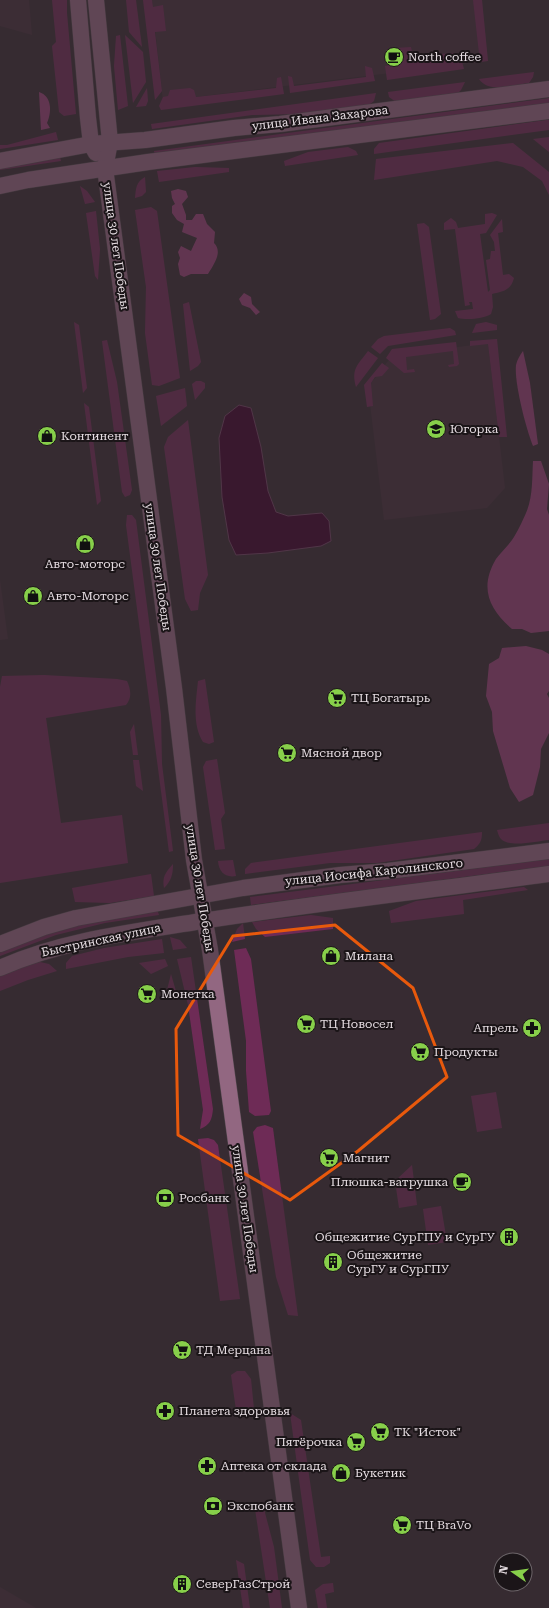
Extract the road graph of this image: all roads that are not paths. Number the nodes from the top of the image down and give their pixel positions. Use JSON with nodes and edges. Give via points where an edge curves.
{"nodes":[{"id":1,"x":78,"y":0,"type":"edge"},
{"id":2,"x":96,"y":0,"type":"edge"},
{"id":3,"x":549,"y":89,"type":"edge"},
{"id":4,"x":549,"y":111,"type":"edge"},
{"id":5,"x":110,"y":142,"type":"junction"},
{"id":6,"x":91,"y":144,"type":"junction"},
{"id":7,"x":0,"y":161,"type":"edge"},
{"id":8,"x":105,"y":168,"type":"junction"},
{"id":9,"x":0,"y":186,"type":"edge"},
{"id":10,"x":549,"y":851,"type":"edge"},
{"id":11,"x":549,"y":874,"type":"edge"},
{"id":12,"x":200,"y":895,"type":"junction"},
{"id":13,"x":205,"y":920,"type":"junction"},
{"id":14,"x":0,"y":944,"type":"edge"},
{"id":15,"x":0,"y":968,"type":"edge"},
{"id":16,"x":299,"y":1608,"type":"edge"}],
"edges":[{"from":1,"to":6,"type":"main road","name":"улица 30 лет Победы"},
{"from":2,"to":5,"type":"main road","name":"улица 30 лет Победы"},
{"from":3,"to":5,"type":"main road","name":"улица Ивана Захарова","via":[[280,124]]},
{"from":4,"to":8,"type":"main road","name":"улица Ивана Захарова"},
{"from":5,"to":6,"type":"main road","name":"улица Ивана Захарова"},
{"from":5,"to":8,"type":"main road","name":"улица 30 лет Победы"},
{"from":6,"to":7,"type":"main road","name":"улица Ивана Захарова"},
{"from":6,"to":8,"type":"main road","name":"улица 30 лет Победы"},
{"from":8,"to":9,"type":"main road","name":"улица Ивана Захарова"},
{"from":8,"to":12,"type":"main road","name":"улица 30 лет Победы"},
{"from":10,"to":12,"type":"main road","name":"улица Иосифа Каролинского","via":[[388,871],[340,874]]},
{"from":11,"to":13,"type":"main road","name":"улица Иосифа Каролинского"},
{"from":12,"to":13,"type":"main road","name":"улица 30 лет Победы"},
{"from":12,"to":14,"type":"main road","name":"Быстринская улица","via":[[76,918]]},
{"from":13,"to":15,"type":"main road","name":"Быстринская улица","via":[[80,943],[21,958]]},
{"from":13,"to":16,"type":"main road","name":"улица 30 лет Победы"}]}
